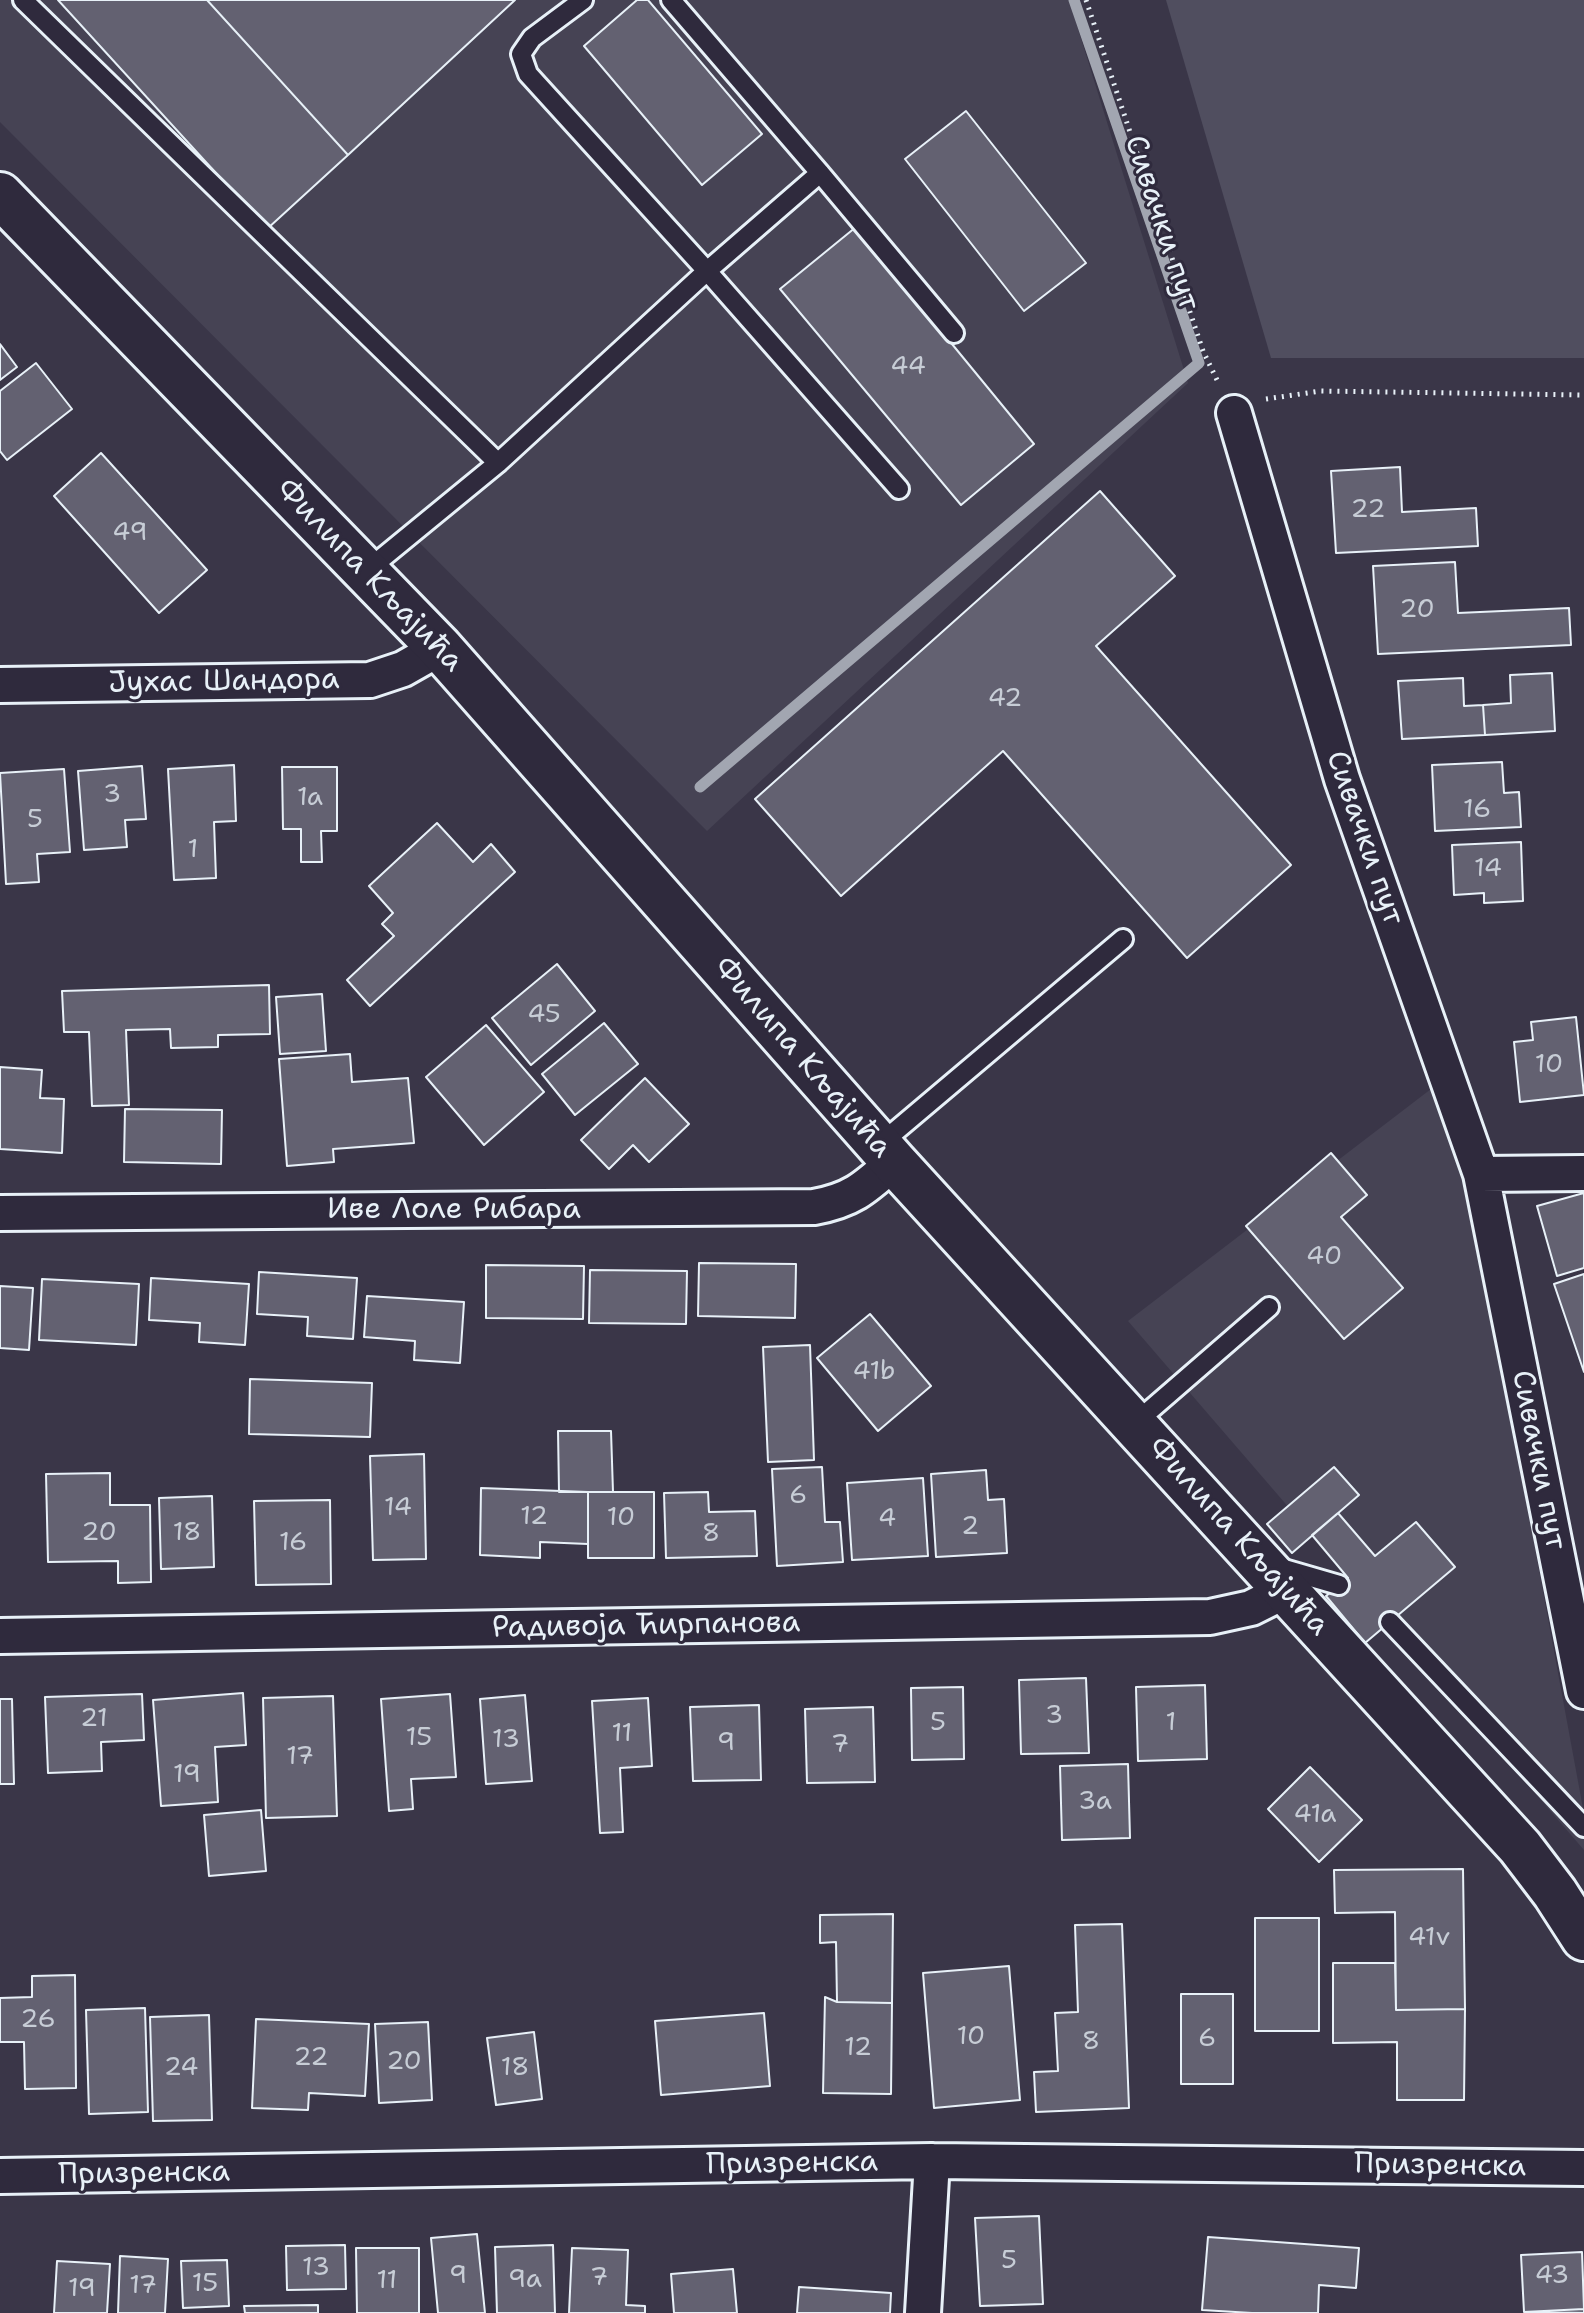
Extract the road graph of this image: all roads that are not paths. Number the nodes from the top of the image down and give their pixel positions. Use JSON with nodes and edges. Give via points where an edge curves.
{"nodes":[{"id":1,"x":23,"y":0,"type":"edge"},
{"id":2,"x":583,"y":0,"type":"edge"},
{"id":3,"x":671,"y":0,"type":"edge"},
{"id":4,"x":820,"y":173,"type":"junction"},
{"id":5,"x":0,"y":195,"type":"edge"},
{"id":6,"x":707,"y":271,"type":"junction"},
{"id":7,"x":954,"y":333,"type":"dead end"},
{"id":8,"x":1234,"y":413,"type":"road end"},
{"id":9,"x":498,"y":463,"type":"junction"},
{"id":10,"x":899,"y":489,"type":"dead end"},
{"id":11,"x":365,"y":572,"type":"junction"},
{"id":12,"x":440,"y":648,"type":"junction"},
{"id":13,"x":0,"y":685,"type":"edge"},
{"id":14,"x":1123,"y":939,"type":"dead end"},
{"id":15,"x":887,"y":1154,"type":"junction"},
{"id":16,"x":1584,"y":1173,"type":"edge"},
{"id":17,"x":1481,"y":1174,"type":"junction"},
{"id":18,"x":0,"y":1213,"type":"edge"},
{"id":19,"x":1269,"y":1307,"type":"dead end"},
{"id":20,"x":1134,"y":1424,"type":"junction"},
{"id":21,"x":1274,"y":1576,"type":"junction"},
{"id":22,"x":1339,"y":1585,"type":"dead end"},
{"id":23,"x":1390,"y":1622,"type":"dead end"},
{"id":24,"x":0,"y":1636,"type":"edge"},
{"id":25,"x":1584,"y":1691,"type":"edge"},
{"id":26,"x":1584,"y":1827,"type":"edge"},
{"id":27,"x":1584,"y":1938,"type":"edge"},
{"id":28,"x":932,"y":2161,"type":"junction"},
{"id":29,"x":1584,"y":2168,"type":"edge"},
{"id":30,"x":0,"y":2176,"type":"edge"},
{"id":31,"x":923,"y":2313,"type":"edge"}],
"edges":[{"from":1,"to":9,"type":"lane"},
{"from":2,"to":6,"type":"lane","via":[[532,38],[521,54],[528,74]]},
{"from":3,"to":4,"type":"lane"},
{"from":4,"to":6,"type":"lane"},
{"from":4,"to":7,"type":"lane"},
{"from":5,"to":11,"type":"street","name":"Филипа Кљајића"},
{"from":6,"to":9,"type":"lane"},
{"from":6,"to":10,"type":"lane"},
{"from":8,"to":17,"type":"street","name":"Сивачки пут","via":[[1342,779]]},
{"from":9,"to":11,"type":"lane"},
{"from":11,"to":12,"type":"street","name":"Филипа Кљајића"},
{"from":12,"to":13,"type":"street","name":"Јухас Шандора","via":[[370,680]]},
{"from":12,"to":15,"type":"street","name":"Филипа Кљајића"},
{"from":14,"to":15,"type":"lane"},
{"from":15,"to":18,"type":"street","name":"Иве Лоле Рибара","via":[[854,1195],[814,1207]]},
{"from":15,"to":20,"type":"street","name":"Филипа Кљајића"},
{"from":16,"to":17,"type":"street"},
{"from":17,"to":25,"type":"street","name":"Сивачки пут"},
{"from":19,"to":20,"type":"lane"},
{"from":20,"to":21,"type":"street","name":"Филипа Кљајића"},
{"from":21,"to":22,"type":"lane"},
{"from":21,"to":24,"type":"street","name":"Радивоја Ћирпанова","via":[[1251,1608],[1210,1617]]},
{"from":21,"to":27,"type":"street","name":"Филипа Кљајића","via":[[1520,1847]]},
{"from":23,"to":26,"type":"lane"},
{"from":28,"to":29,"type":"street","name":"Призренска"},
{"from":28,"to":30,"type":"street","name":"Призренска"},
{"from":28,"to":31,"type":"street"}]}
